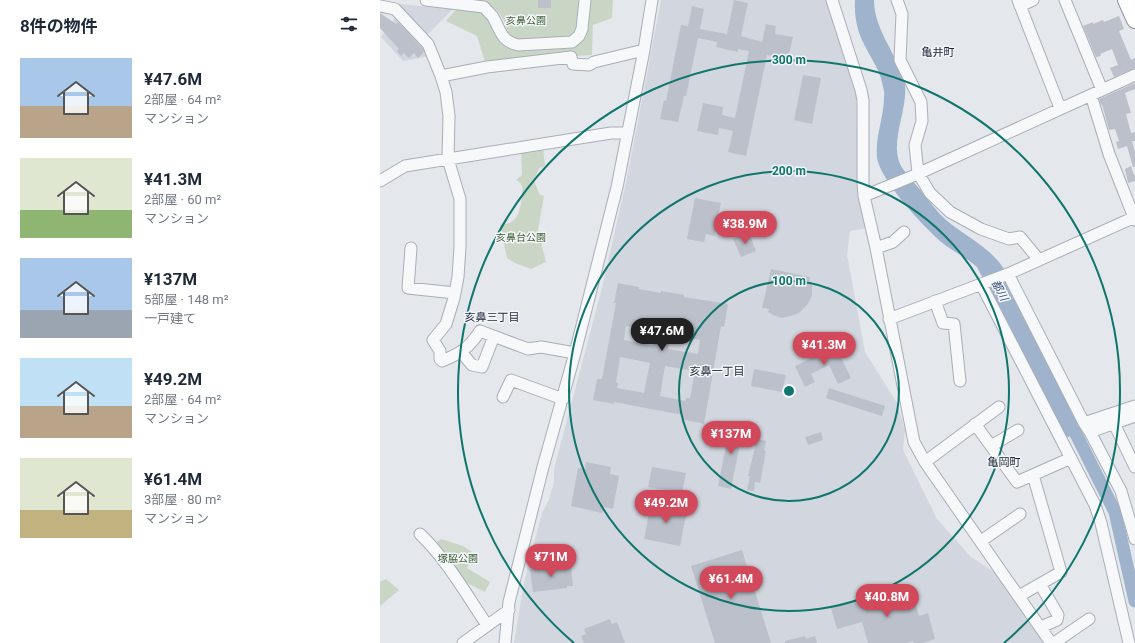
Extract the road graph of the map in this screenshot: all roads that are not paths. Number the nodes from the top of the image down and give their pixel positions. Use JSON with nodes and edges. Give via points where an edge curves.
{"nodes":[{"id":1,"x":426,"y":0,"type":"edge"},
{"id":2,"x":585,"y":0,"type":"edge"},
{"id":3,"x":652,"y":0,"type":"edge"},
{"id":4,"x":832,"y":0,"type":"edge"},
{"id":5,"x":897,"y":0,"type":"edge"},
{"id":6,"x":1033,"y":0,"type":"edge"},
{"id":7,"x":1065,"y":0,"type":"edge"},
{"id":8,"x":1126,"y":0,"type":"edge"},
{"id":9,"x":1019,"y":3,"type":"edge"},
{"id":10,"x":380,"y":6,"type":"edge"},
{"id":11,"x":1135,"y":20,"type":"edge"},
{"id":12,"x":644,"y":50,"type":"junction"},
{"id":13,"x":1135,"y":75,"type":"edge"},
{"id":14,"x":441,"y":76,"type":"junction"},
{"id":15,"x":1102,"y":90,"type":"junction"},
{"id":16,"x":1091,"y":94,"type":"junction"},
{"id":17,"x":1060,"y":108,"type":"junction"},
{"id":18,"x":628,"y":133,"type":"junction"},
{"id":19,"x":448,"y":158,"type":"junction"},
{"id":20,"x":915,"y":174,"type":"junction"},
{"id":21,"x":380,"y":181,"type":"edge"},
{"id":22,"x":864,"y":196,"type":"junction"},
{"id":23,"x":1135,"y":218,"type":"edge"},
{"id":24,"x":904,"y":232,"type":"dead end"},
{"id":25,"x":411,"y":248,"type":"dead end"},
{"id":26,"x":876,"y":248,"type":"junction"},
{"id":27,"x":1039,"y":260,"type":"junction"},
{"id":28,"x":1008,"y":274,"type":"junction"},
{"id":29,"x":981,"y":284,"type":"junction"},
{"id":30,"x":455,"y":293,"type":"junction"},
{"id":31,"x":935,"y":301,"type":"junction"},
{"id":32,"x":889,"y":319,"type":"junction"},
{"id":33,"x":494,"y":336,"type":"junction"},
{"id":34,"x":461,"y":352,"type":"junction"},
{"id":35,"x":575,"y":353,"type":"junction"},
{"id":36,"x":960,"y":382,"type":"dead end"},
{"id":37,"x":503,"y":397,"type":"dead end"},
{"id":38,"x":563,"y":398,"type":"junction"},
{"id":39,"x":1135,"y":406,"type":"edge"},
{"id":40,"x":999,"y":407,"type":"dead end"},
{"id":41,"x":1135,"y":416,"type":"edge"},
{"id":42,"x":1112,"y":419,"type":"junction"},
{"id":43,"x":975,"y":424,"type":"junction"},
{"id":44,"x":1087,"y":427,"type":"junction"},
{"id":45,"x":1018,"y":430,"type":"dead end"},
{"id":46,"x":991,"y":446,"type":"junction"},
{"id":47,"x":1071,"y":458,"type":"junction"},
{"id":48,"x":925,"y":462,"type":"junction"},
{"id":49,"x":1135,"y":467,"type":"edge"},
{"id":50,"x":1034,"y":475,"type":"junction"},
{"id":51,"x":1130,"y":498,"type":"edge"},
{"id":52,"x":1020,"y":514,"type":"dead end"},
{"id":53,"x":420,"y":534,"type":"dead end"},
{"id":54,"x":1135,"y":539,"type":"edge"},
{"id":55,"x":981,"y":541,"type":"junction"},
{"id":56,"x":1040,"y":584,"type":"junction"},
{"id":57,"x":1019,"y":596,"type":"junction"},
{"id":58,"x":509,"y":610,"type":"junction"},
{"id":59,"x":1089,"y":619,"type":"dead end"},
{"id":60,"x":487,"y":625,"type":"junction"},
{"id":61,"x":1041,"y":627,"type":"junction"},
{"id":62,"x":463,"y":643,"type":"edge"},
{"id":63,"x":506,"y":643,"type":"edge"},
{"id":64,"x":1052,"y":643,"type":"edge"},
{"id":65,"x":1129,"y":643,"type":"edge"}],
"edges":[{"from":1,"to":2,"type":"street","via":[[484,7],[492,16],[503,38],[511,44],[518,45],[572,42],[582,29]]},
{"from":3,"to":12,"type":"street"},
{"from":4,"to":22,"type":"street","via":[[863,100]]},
{"from":5,"to":20,"type":"street","via":[[902,14],[900,60],[921,102],[922,121],[916,145]]},
{"from":6,"to":9,"type":"street"},
{"from":7,"to":15,"type":"street"},
{"from":8,"to":11,"type":"highway"},
{"from":9,"to":17,"type":"street"},
{"from":10,"to":14,"type":"street","via":[[395,9],[423,38]]},
{"from":12,"to":14,"type":"street","via":[[590,65],[573,64],[571,57],[487,67]]},
{"from":12,"to":18,"type":"street"},
{"from":13,"to":15,"type":"street"},
{"from":14,"to":19,"type":"street","via":[[449,116]]},
{"from":15,"to":16,"type":"street"},
{"from":16,"to":17,"type":"street"},
{"from":16,"to":23,"type":"street","via":[[1109,154]]},
{"from":17,"to":20,"type":"street"},
{"from":18,"to":19,"type":"street","via":[[611,133]]},
{"from":18,"to":35,"type":"street"},
{"from":19,"to":21,"type":"street","via":[[405,166]]},
{"from":19,"to":30,"type":"street","via":[[460,199],[460,247]]},
{"from":20,"to":22,"type":"street"},
{"from":20,"to":27,"type":"street","via":[[950,212],[981,229],[1009,238],[1020,237]]},
{"from":22,"to":26,"type":"street"},
{"from":23,"to":27,"type":"street"},
{"from":24,"to":26,"type":"street","via":[[893,242]]},
{"from":25,"to":30,"type":"street","via":[[408,288]]},
{"from":26,"to":32,"type":"street"},
{"from":27,"to":28,"type":"street"},
{"from":28,"to":29,"type":"street"},
{"from":28,"to":44,"type":"street"},
{"from":29,"to":31,"type":"street"},
{"from":29,"to":47,"type":"street"},
{"from":30,"to":34,"type":"street","via":[[446,324],[433,340],[440,351],[442,361]]},
{"from":31,"to":32,"type":"street"},
{"from":31,"to":36,"type":"street","via":[[943,324],[954,324]]},
{"from":32,"to":48,"type":"street","via":[[916,448]]},
{"from":33,"to":34,"type":"street","via":[[480,331],[472,344]]},
{"from":33,"to":34,"type":"street","via":[[482,367],[472,365]]},
{"from":33,"to":35,"type":"street","via":[[528,349],[541,347]]},
{"from":35,"to":38,"type":"street"},
{"from":37,"to":38,"type":"street","via":[[510,380]]},
{"from":38,"to":58,"type":"street","via":[[543,467]]},
{"from":39,"to":42,"type":"street"},
{"from":40,"to":43,"type":"street"},
{"from":41,"to":42,"type":"street"},
{"from":42,"to":44,"type":"street"},
{"from":42,"to":49,"type":"street"},
{"from":43,"to":46,"type":"street"},
{"from":43,"to":48,"type":"street"},
{"from":44,"to":51,"type":"street"},
{"from":45,"to":46,"type":"street"},
{"from":46,"to":50,"type":"street","via":[[1017,482]]},
{"from":47,"to":50,"type":"street"},
{"from":47,"to":65,"type":"street","via":[[1095,505],[1101,523]]},
{"from":48,"to":55,"type":"street"},
{"from":50,"to":56,"type":"street","via":[[1061,572]]},
{"from":51,"to":54,"type":"street"},
{"from":52,"to":55,"type":"street"},
{"from":53,"to":60,"type":"street","via":[[449,568]]},
{"from":55,"to":57,"type":"street"},
{"from":56,"to":57,"type":"street"},
{"from":56,"to":61,"type":"street","via":[[1058,615],[1057,620]]},
{"from":57,"to":61,"type":"street"},
{"from":58,"to":60,"type":"street"},
{"from":58,"to":63,"type":"street"},
{"from":59,"to":64,"type":"street"},
{"from":60,"to":62,"type":"street"},
{"from":61,"to":64,"type":"street"}]}
